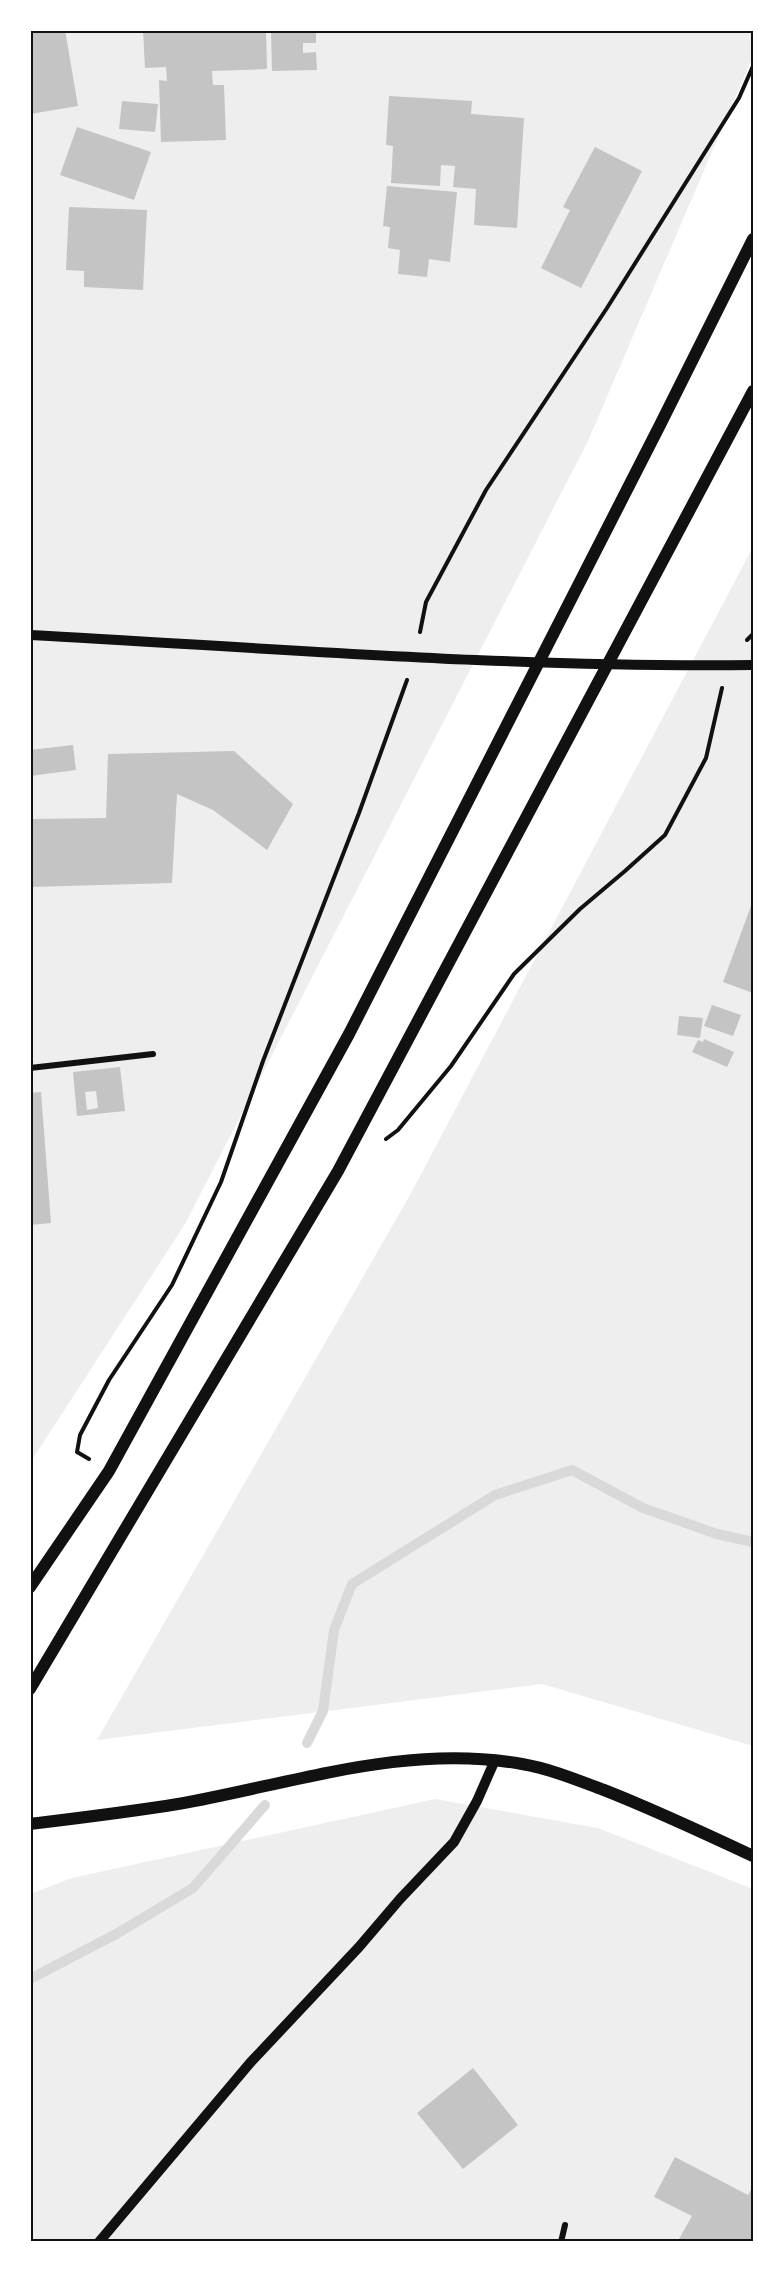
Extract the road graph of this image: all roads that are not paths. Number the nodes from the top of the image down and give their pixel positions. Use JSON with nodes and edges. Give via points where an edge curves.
{"nodes":[{"id":1,"x":753,"y":239,"type":"edge"},
{"id":2,"x":753,"y":391,"type":"edge"},
{"id":3,"x":30,"y":635,"type":"edge"},
{"id":4,"x":753,"y":665,"type":"edge"},
{"id":5,"x":153,"y":1054,"type":"dead end"},
{"id":6,"x":30,"y":1068,"type":"edge"},
{"id":7,"x":30,"y":1587,"type":"edge"},
{"id":8,"x":30,"y":1689,"type":"edge"},
{"id":9,"x":495,"y":1760,"type":"junction"},
{"id":10,"x":30,"y":1824,"type":"edge"},
{"id":11,"x":753,"y":1856,"type":"edge"},
{"id":12,"x":565,"y":2225,"type":"dead end"},
{"id":13,"x":99,"y":2242,"type":"edge"},
{"id":14,"x":561,"y":2242,"type":"edge"}],
"edges":[{"from":1,"to":7,"type":"main road","via":[[349,1034],[109,1471]]},
{"from":2,"to":8,"type":"main road","via":[[338,1171]]},
{"from":3,"to":4,"type":"street","via":[[439,658]]},
{"from":5,"to":6,"type":"street"},
{"from":9,"to":10,"type":"main road","via":[[409,1760],[367,1765],[178,1804]]},
{"from":9,"to":11,"type":"main road","via":[[547,1769],[572,1778]]},
{"from":9,"to":13,"type":"street","via":[[454,1842],[250,2063]]},
{"from":12,"to":14,"type":"street"}]}
